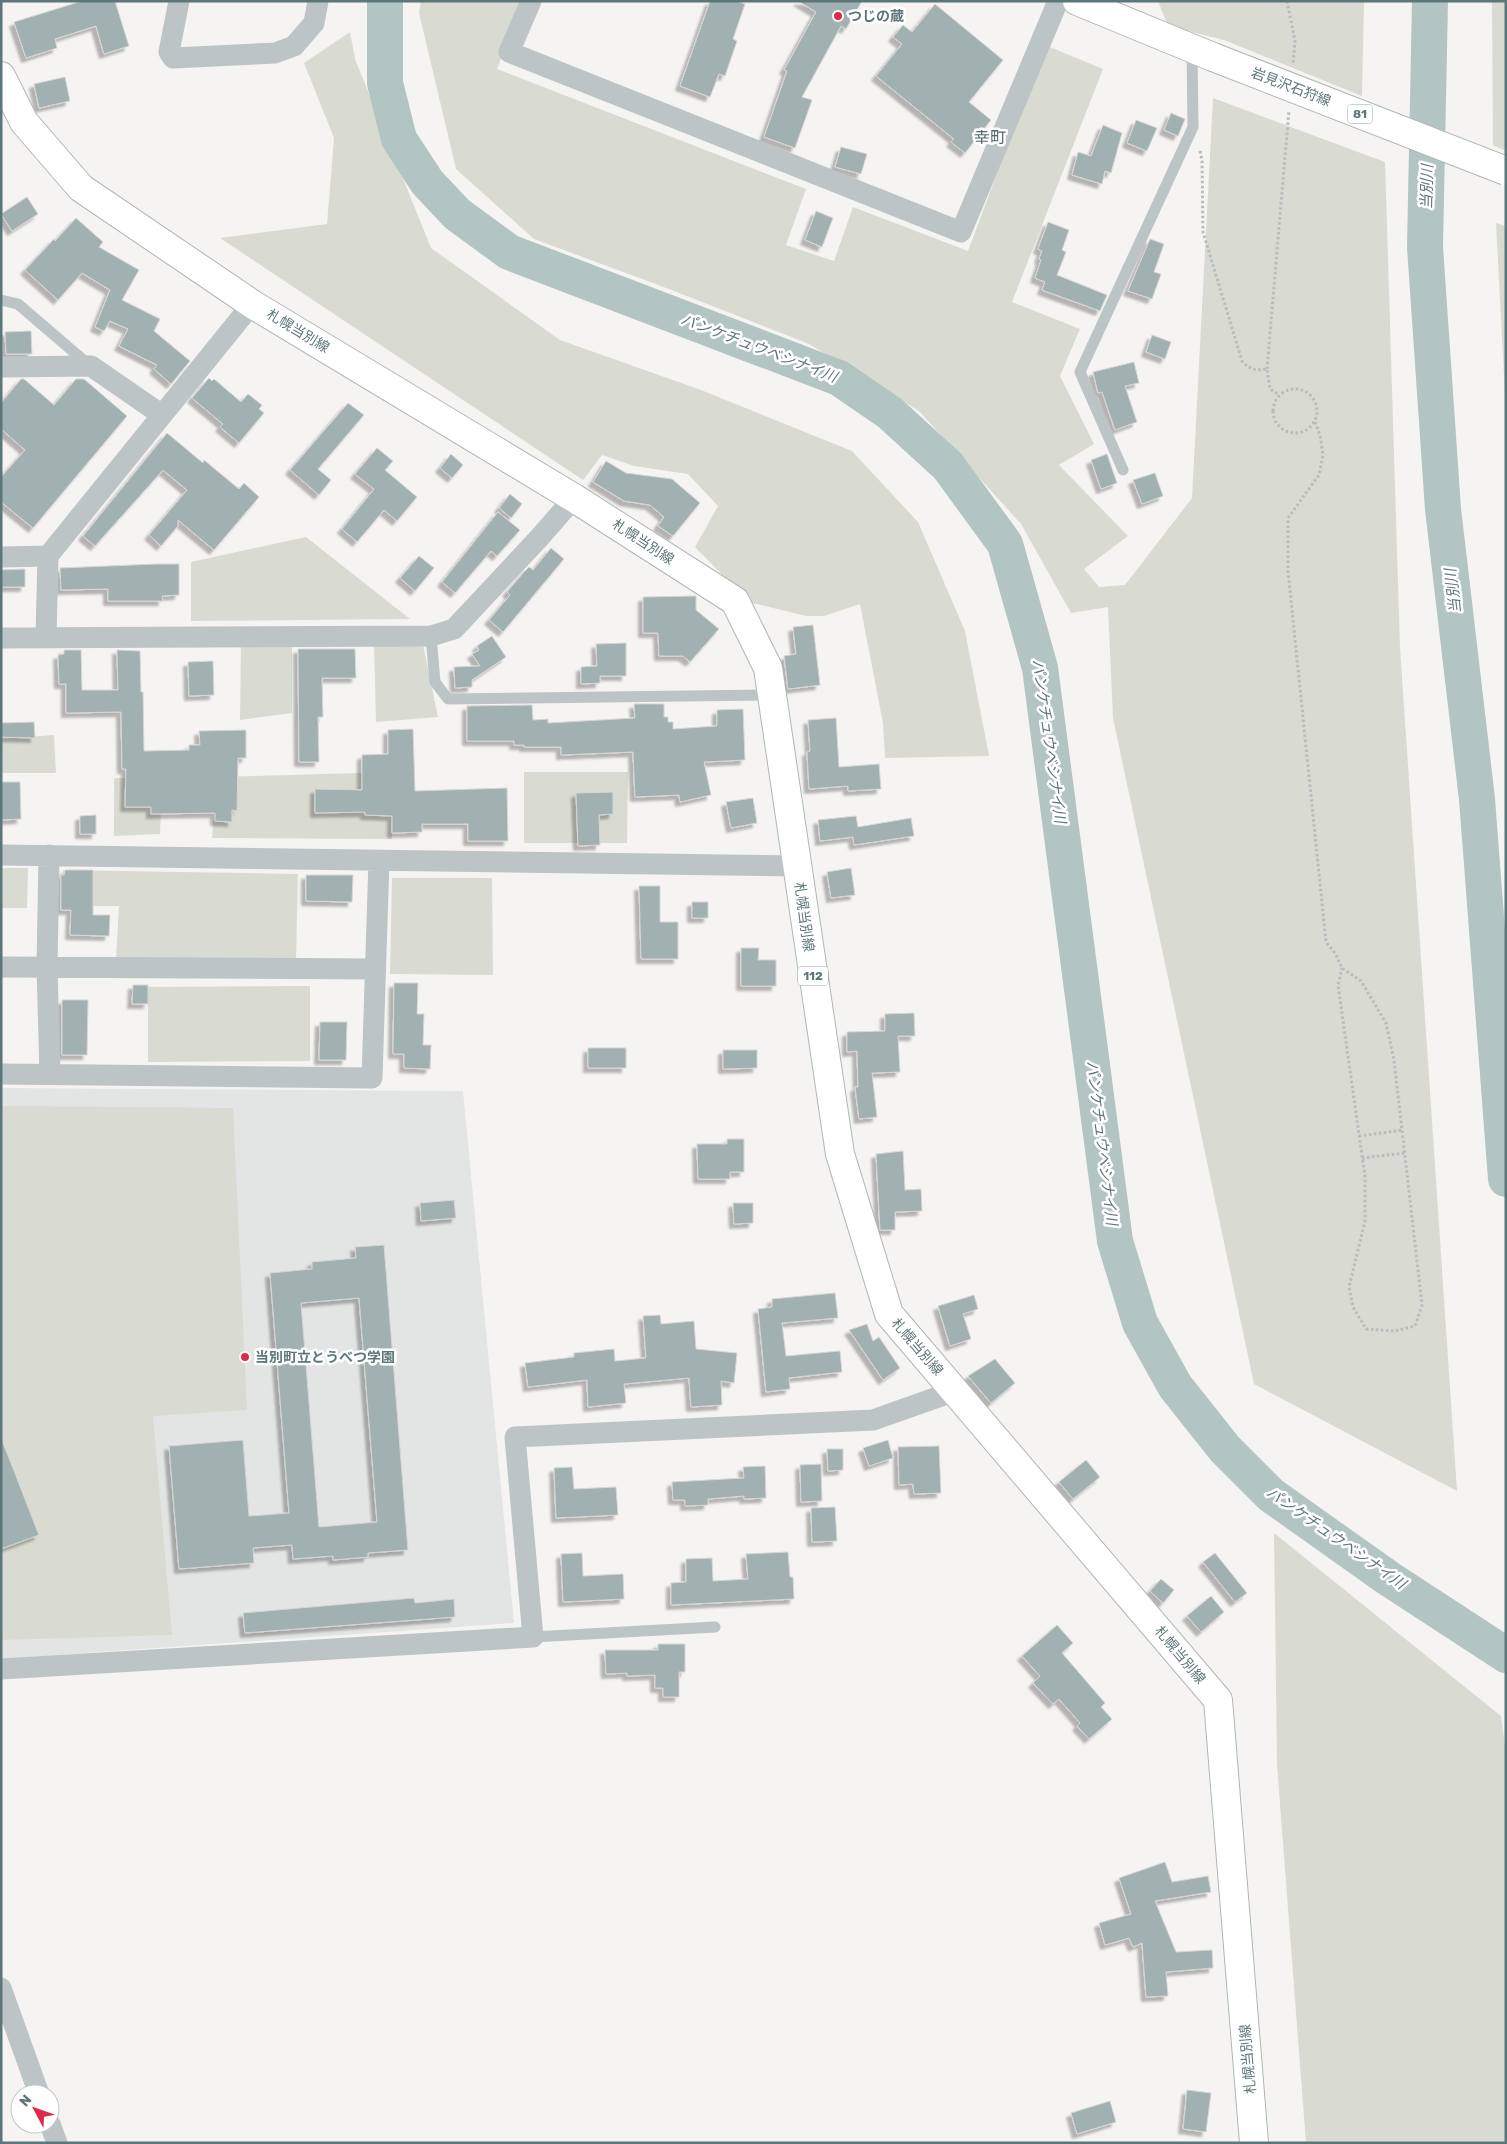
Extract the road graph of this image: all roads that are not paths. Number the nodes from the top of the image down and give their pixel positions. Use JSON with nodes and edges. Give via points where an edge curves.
{"nodes":[{"id":1,"x":179,"y":1,"type":"edge"},
{"id":2,"x":318,"y":1,"type":"edge"},
{"id":3,"x":531,"y":1,"type":"edge"},
{"id":4,"x":1058,"y":1,"type":"edge"},
{"id":5,"x":1077,"y":1,"type":"edge"},
{"id":6,"x":1202,"y":52,"type":"junction"},
{"id":7,"x":1,"y":76,"type":"edge"},
{"id":8,"x":1506,"y":171,"type":"edge"},
{"id":9,"x":1,"y":300,"type":"edge"},
{"id":10,"x":252,"y":304,"type":"junction"},
{"id":11,"x":91,"y":366,"type":"junction"},
{"id":12,"x":1,"y":367,"type":"edge"},
{"id":13,"x":162,"y":415,"type":"junction"},
{"id":14,"x":1123,"y":470,"type":"dead end"},
{"id":15,"x":574,"y":498,"type":"junction"},
{"id":16,"x":48,"y":556,"type":"junction"},
{"id":17,"x":1,"y":557,"type":"edge"},
{"id":18,"x":431,"y":636,"type":"junction"},
{"id":19,"x":46,"y":637,"type":"junction"},
{"id":20,"x":1,"y":638,"type":"edge"},
{"id":21,"x":771,"y":695,"type":"junction"},
{"id":22,"x":1,"y":854,"type":"edge"},
{"id":23,"x":49,"y":855,"type":"junction"},
{"id":24,"x":379,"y":860,"type":"junction"},
{"id":25,"x":797,"y":866,"type":"junction"},
{"id":26,"x":1,"y":967,"type":"edge"},
{"id":27,"x":47,"y":967,"type":"junction"},
{"id":28,"x":375,"y":969,"type":"junction"},
{"id":29,"x":1,"y":1074,"type":"edge"},
{"id":30,"x":50,"y":1074,"type":"junction"},
{"id":31,"x":954,"y":1391,"type":"junction"},
{"id":32,"x":715,"y":1627,"type":"dead end"},
{"id":33,"x":533,"y":1637,"type":"junction"},
{"id":34,"x":1,"y":1669,"type":"edge"},
{"id":35,"x":1,"y":1988,"type":"edge"},
{"id":36,"x":35,"y":2084,"type":"edge"},
{"id":37,"x":1254,"y":2143,"type":"edge"}],
"edges":[{"from":1,"to":2,"type":"street","via":[[169,52],[173,58],[275,53],[294,46],[314,23]]},
{"from":3,"to":4,"type":"street","via":[[510,52],[961,232]]},
{"from":5,"to":6,"type":"main road","name":"岩見沢石狩線","number":"81"},
{"from":6,"to":8,"type":"main road","name":"岩見沢石狩線","number":"81","bridge":true},
{"from":6,"to":14,"type":"lane","via":[[1193,127],[1080,372]]},
{"from":7,"to":10,"type":"main road","name":"札幌当別線","number":"112","via":[[24,122],[81,188]]},
{"from":9,"to":11,"type":"lane","via":[[18,304]]},
{"from":10,"to":13,"type":"street"},
{"from":10,"to":15,"type":"main road","name":"札幌当別線","number":"112"},
{"from":11,"to":12,"type":"street"},
{"from":11,"to":13,"type":"street"},
{"from":13,"to":16,"type":"street"},
{"from":15,"to":18,"type":"street","via":[[454,629]]},
{"from":15,"to":21,"type":"main road","name":"札幌当別線","number":"112","via":[[735,601],[768,668]]},
{"from":16,"to":17,"type":"street"},
{"from":16,"to":19,"type":"street"},
{"from":18,"to":19,"type":"street"},
{"from":18,"to":21,"type":"lane","via":[[435,682],[448,699]]},
{"from":19,"to":20,"type":"street"},
{"from":21,"to":25,"type":"main road","name":"札幌当別線","number":"112"},
{"from":22,"to":23,"type":"street"},
{"from":23,"to":24,"type":"street"},
{"from":23,"to":27,"type":"street"},
{"from":24,"to":25,"type":"street"},
{"from":24,"to":28,"type":"street"},
{"from":25,"to":31,"type":"main road","name":"札幌当別線","number":"112","via":[[840,1154],[889,1314]]},
{"from":26,"to":27,"type":"street"},
{"from":27,"to":28,"type":"street"},
{"from":27,"to":30,"type":"street"},
{"from":28,"to":30,"type":"street","via":[[372,1078]]},
{"from":29,"to":30,"type":"street"},
{"from":31,"to":33,"type":"street","via":[[873,1420],[515,1437]]},
{"from":31,"to":37,"type":"main road","name":"札幌当別線","number":"112","via":[[1218,1700]]},
{"from":32,"to":33,"type":"lane"},
{"from":33,"to":34,"type":"street"},
{"from":35,"to":36,"type":"street"}]}
